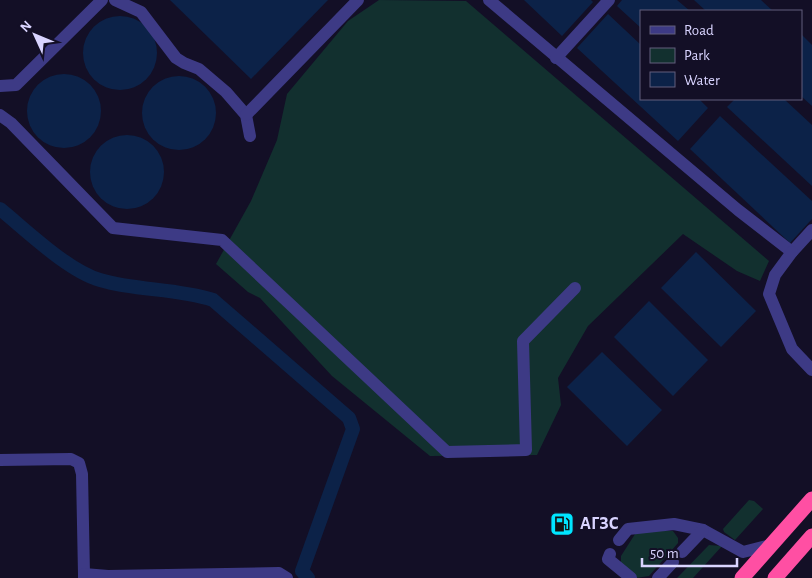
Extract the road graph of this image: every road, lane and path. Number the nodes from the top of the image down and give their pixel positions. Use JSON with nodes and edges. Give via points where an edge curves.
{"nodes":[{"id":1,"x":102,"y":0,"type":"edge"},
{"id":2,"x":116,"y":0,"type":"edge"},
{"id":3,"x":358,"y":0,"type":"edge"},
{"id":4,"x":489,"y":0,"type":"edge"},
{"id":5,"x":609,"y":0,"type":"edge"},
{"id":6,"x":556,"y":58,"type":"junction"},
{"id":7,"x":0,"y":86,"type":"edge"},
{"id":8,"x":0,"y":115,"type":"edge"},
{"id":9,"x":246,"y":115,"type":"junction"},
{"id":10,"x":250,"y":136,"type":"dead end"},
{"id":11,"x":812,"y":230,"type":"edge"},
{"id":12,"x":792,"y":252,"type":"junction"},
{"id":13,"x":575,"y":288,"type":"dead end"},
{"id":14,"x":812,"y":370,"type":"edge"},
{"id":15,"x":0,"y":460,"type":"edge"},
{"id":16,"x":812,"y":499,"type":"edge"},
{"id":17,"x":703,"y":530,"type":"junction"},
{"id":18,"x":812,"y":536,"type":"edge"},
{"id":19,"x":619,"y":540,"type":"dead end"},
{"id":20,"x":771,"y":545,"type":"junction"},
{"id":21,"x":682,"y":552,"type":"dead end"},
{"id":22,"x":610,"y":554,"type":"dead end"},
{"id":23,"x":673,"y":562,"type":"dead end"},
{"id":24,"x":84,"y":576,"type":"edge"},
{"id":25,"x":108,"y":577,"type":"edge"},
{"id":26,"x":287,"y":578,"type":"edge"},
{"id":27,"x":631,"y":578,"type":"edge"},
{"id":28,"x":658,"y":578,"type":"edge"},
{"id":29,"x":742,"y":578,"type":"edge"},
{"id":30,"x":774,"y":578,"type":"edge"}],
"edges":[{"from":1,"to":7,"type":"lane","via":[[16,86]]},
{"from":2,"to":9,"type":"lane","via":[[141,12],[176,58],[199,69]]},
{"from":3,"to":9,"type":"lane"},
{"from":4,"to":6,"type":"lane"},
{"from":5,"to":6,"type":"lane"},
{"from":6,"to":12,"type":"lane"},
{"from":8,"to":13,"type":"lane","via":[[113,228],[222,240],[447,452],[526,450],[523,342]]},
{"from":9,"to":10,"type":"lane"},
{"from":11,"to":12,"type":"lane"},
{"from":12,"to":14,"type":"lane","via":[[775,275],[769,294],[792,349]]},
{"from":15,"to":24,"type":"lane","via":[[71,459],[79,462]]},
{"from":16,"to":20,"type":"highway"},
{"from":17,"to":19,"type":"lane","via":[[674,524],[628,529]]},
{"from":17,"to":20,"type":"lane","via":[[743,552]]},
{"from":17,"to":21,"type":"lane"},
{"from":18,"to":30,"type":"highway"},
{"from":20,"to":29,"type":"highway"},
{"from":22,"to":27,"type":"lane","via":[[608,559]]},
{"from":23,"to":28,"type":"lane"},
{"from":24,"to":25,"type":"lane"},
{"from":25,"to":26,"type":"lane","via":[[279,573]]}]}
